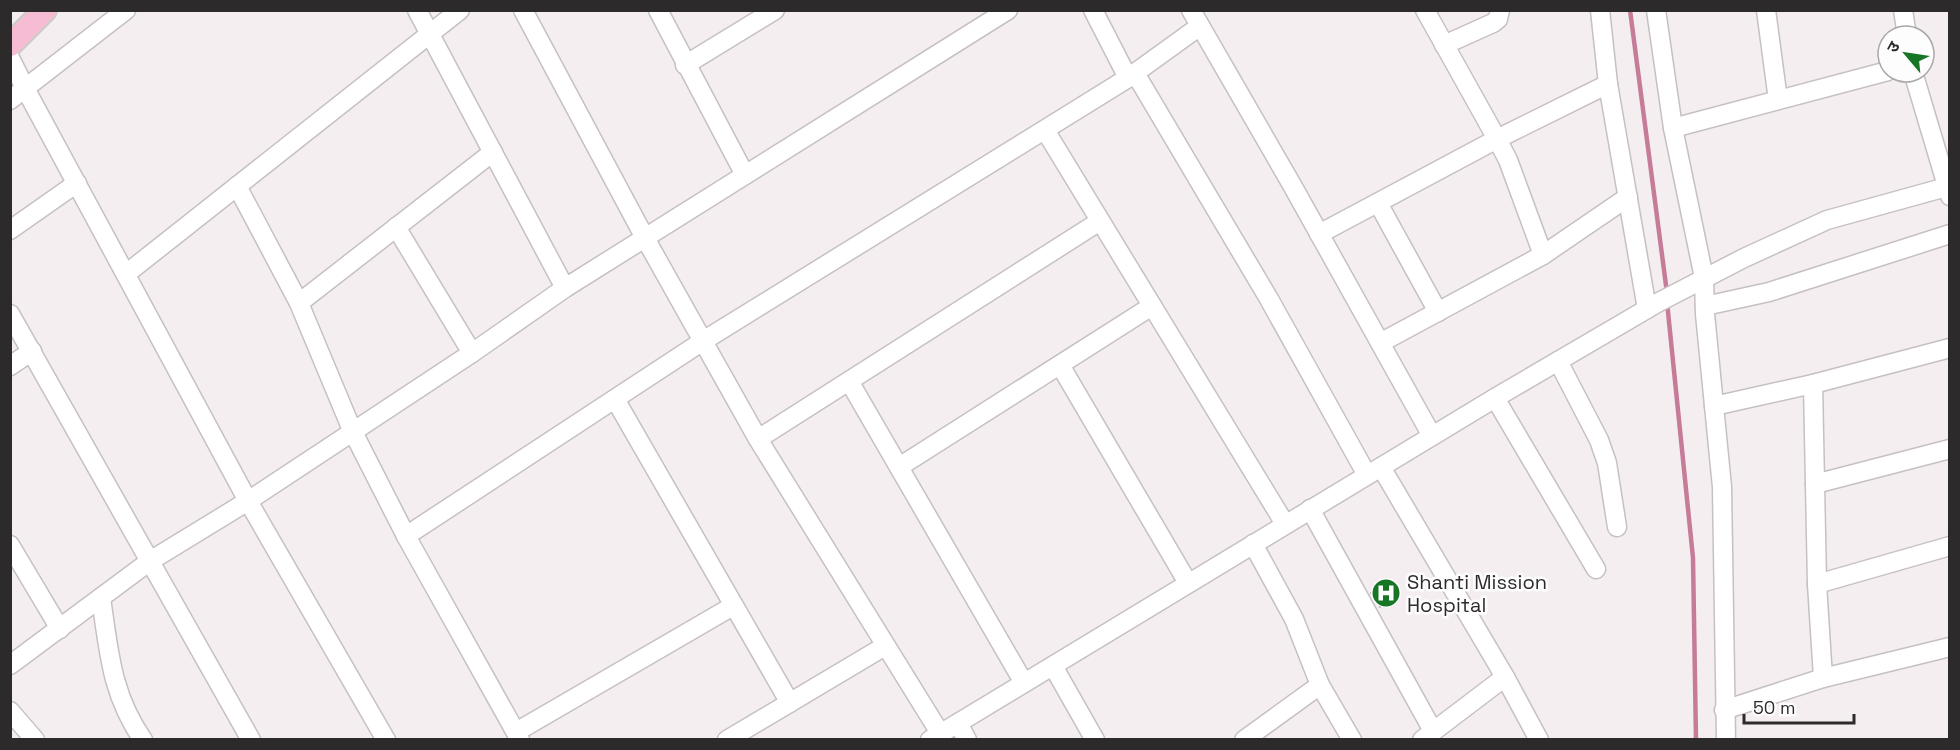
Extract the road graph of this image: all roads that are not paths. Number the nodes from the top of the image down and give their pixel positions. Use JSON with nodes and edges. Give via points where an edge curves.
{"nodes":[{"id":1,"x":45,"y":10,"type":"edge"},
{"id":2,"x":126,"y":10,"type":"edge"},
{"id":3,"x":417,"y":10,"type":"edge"},
{"id":4,"x":460,"y":10,"type":"edge"},
{"id":5,"x":524,"y":10,"type":"edge"},
{"id":6,"x":658,"y":10,"type":"edge"},
{"id":7,"x":775,"y":10,"type":"edge"},
{"id":8,"x":1008,"y":10,"type":"edge"},
{"id":9,"x":1093,"y":10,"type":"edge"},
{"id":10,"x":1425,"y":10,"type":"edge"},
{"id":11,"x":1500,"y":10,"type":"edge"},
{"id":12,"x":1600,"y":10,"type":"edge"},
{"id":13,"x":1656,"y":10,"type":"edge"},
{"id":14,"x":1766,"y":10,"type":"edge"},
{"id":15,"x":981,"y":18,"type":"edge"},
{"id":16,"x":1196,"y":18,"type":"edge"},
{"id":17,"x":430,"y":34,"type":"junction"},
{"id":18,"x":10,"y":45,"type":"edge"},
{"id":19,"x":1444,"y":45,"type":"junction"},
{"id":20,"x":10,"y":58,"type":"edge"},
{"id":21,"x":685,"y":65,"type":"junction"},
{"id":22,"x":1876,"y":74,"type":"edge"},
{"id":23,"x":1131,"y":76,"type":"junction"},
{"id":24,"x":1608,"y":84,"type":"junction"},
{"id":25,"x":1917,"y":84,"type":"edge"},
{"id":26,"x":26,"y":90,"type":"junction"},
{"id":27,"x":10,"y":100,"type":"edge"},
{"id":28,"x":1778,"y":100,"type":"junction"},
{"id":29,"x":1673,"y":128,"type":"junction"},
{"id":30,"x":1045,"y":130,"type":"junction"},
{"id":31,"x":1497,"y":139,"type":"junction"},
{"id":32,"x":493,"y":152,"type":"junction"},
{"id":33,"x":745,"y":175,"type":"junction"},
{"id":34,"x":77,"y":183,"type":"junction"},
{"id":35,"x":237,"y":186,"type":"junction"},
{"id":36,"x":1948,"y":190,"type":"edge"},
{"id":37,"x":1628,"y":197,"type":"junction"},
{"id":38,"x":1378,"y":203,"type":"junction"},
{"id":39,"x":1100,"y":220,"type":"junction"},
{"id":40,"x":396,"y":227,"type":"junction"},
{"id":41,"x":10,"y":230,"type":"edge"},
{"id":42,"x":1319,"y":234,"type":"junction"},
{"id":43,"x":1950,"y":234,"type":"edge"},
{"id":44,"x":645,"y":238,"type":"junction"},
{"id":45,"x":1543,"y":255,"type":"junction"},
{"id":46,"x":126,"y":274,"type":"junction"},
{"id":47,"x":1702,"y":279,"type":"junction"},
{"id":48,"x":565,"y":288,"type":"junction"},
{"id":49,"x":298,"y":303,"type":"junction"},
{"id":50,"x":1152,"y":306,"type":"junction"},
{"id":51,"x":1653,"y":306,"type":"junction"},
{"id":52,"x":1705,"y":306,"type":"junction"},
{"id":53,"x":1438,"y":312,"type":"junction"},
{"id":54,"x":10,"y":314,"type":"edge"},
{"id":55,"x":703,"y":341,"type":"junction"},
{"id":56,"x":1380,"y":343,"type":"junction"},
{"id":57,"x":1950,"y":348,"type":"edge"},
{"id":58,"x":32,"y":351,"type":"junction"},
{"id":59,"x":472,"y":353,"type":"junction"},
{"id":60,"x":1558,"y":361,"type":"junction"},
{"id":61,"x":1060,"y":364,"type":"junction"},
{"id":62,"x":10,"y":366,"type":"edge"},
{"id":63,"x":849,"y":381,"type":"junction"},
{"id":64,"x":1813,"y":384,"type":"junction"},
{"id":65,"x":1496,"y":398,"type":"junction"},
{"id":66,"x":615,"y":399,"type":"junction"},
{"id":67,"x":1714,"y":406,"type":"junction"},
{"id":68,"x":352,"y":430,"type":"junction"},
{"id":69,"x":1432,"y":436,"type":"junction"},
{"id":70,"x":758,"y":439,"type":"junction"},
{"id":71,"x":1950,"y":449,"type":"edge"},
{"id":72,"x":899,"y":467,"type":"junction"},
{"id":73,"x":1374,"y":471,"type":"junction"},
{"id":74,"x":1815,"y":484,"type":"junction"},
{"id":75,"x":248,"y":501,"type":"junction"},
{"id":76,"x":1310,"y":509,"type":"junction"},
{"id":77,"x":1285,"y":524,"type":"junction"},
{"id":78,"x":1617,"y":527,"type":"dead end"},
{"id":79,"x":406,"y":536,"type":"junction"},
{"id":80,"x":1253,"y":544,"type":"junction"},
{"id":81,"x":10,"y":545,"type":"edge"},
{"id":82,"x":1950,"y":546,"type":"edge"},
{"id":83,"x":150,"y":561,"type":"junction"},
{"id":84,"x":1596,"y":569,"type":"dead end"},
{"id":85,"x":1188,"y":584,"type":"junction"},
{"id":86,"x":1816,"y":584,"type":"junction"},
{"id":87,"x":101,"y":598,"type":"junction"},
{"id":88,"x":734,"y":606,"type":"junction"},
{"id":89,"x":60,"y":629,"type":"junction"},
{"id":90,"x":885,"y":646,"type":"junction"},
{"id":91,"x":1950,"y":647,"type":"edge"},
{"id":92,"x":10,"y":665,"type":"edge"},
{"id":93,"x":1053,"y":666,"type":"junction"},
{"id":94,"x":1505,"y":677,"type":"junction"},
{"id":95,"x":1823,"y":678,"type":"junction"},
{"id":96,"x":1024,"y":683,"type":"junction"},
{"id":97,"x":1320,"y":685,"type":"junction"},
{"id":98,"x":790,"y":703,"type":"junction"},
{"id":99,"x":1724,"y":710,"type":"junction"},
{"id":100,"x":10,"y":711,"type":"edge"},
{"id":101,"x":958,"y":723,"type":"junction"},
{"id":102,"x":1427,"y":735,"type":"edge"},
{"id":103,"x":518,"y":736,"type":"edge"},
{"id":104,"x":935,"y":736,"type":"edge"},
{"id":105,"x":32,"y":738,"type":"edge"},
{"id":106,"x":143,"y":740,"type":"edge"},
{"id":107,"x":251,"y":740,"type":"edge"},
{"id":108,"x":386,"y":740,"type":"edge"},
{"id":109,"x":727,"y":740,"type":"edge"},
{"id":110,"x":967,"y":740,"type":"edge"},
{"id":111,"x":1095,"y":740,"type":"edge"},
{"id":112,"x":1244,"y":740,"type":"edge"},
{"id":113,"x":1352,"y":740,"type":"edge"},
{"id":114,"x":1539,"y":740,"type":"edge"},
{"id":115,"x":1726,"y":740,"type":"edge"}],
"edges":[{"from":1,"to":18,"type":"main road"},
{"from":2,"to":26,"type":"street"},
{"from":3,"to":17,"type":"street"},
{"from":4,"to":17,"type":"street"},
{"from":5,"to":44,"type":"street"},
{"from":6,"to":21,"type":"street"},
{"from":7,"to":21,"type":"street"},
{"from":8,"to":15,"type":"street"},
{"from":9,"to":23,"type":"street"},
{"from":10,"to":19,"type":"street"},
{"from":11,"to":19,"type":"street","via":[[1493,23]]},
{"from":12,"to":24,"type":"street"},
{"from":13,"to":29,"type":"street"},
{"from":14,"to":28,"type":"street"},
{"from":15,"to":33,"type":"street"},
{"from":16,"to":23,"type":"street"},
{"from":16,"to":42,"type":"street"},
{"from":17,"to":32,"type":"street"},
{"from":17,"to":35,"type":"street"},
{"from":19,"to":31,"type":"street"},
{"from":20,"to":26,"type":"street"},
{"from":21,"to":33,"type":"street"},
{"from":22,"to":28,"type":"street"},
{"from":23,"to":30,"type":"street"},
{"from":23,"to":73,"type":"street"},
{"from":24,"to":31,"type":"street"},
{"from":24,"to":37,"type":"street"},
{"from":25,"to":36,"type":"street"},
{"from":26,"to":27,"type":"street"},
{"from":26,"to":34,"type":"street"},
{"from":28,"to":29,"type":"street"},
{"from":29,"to":47,"type":"street"},
{"from":30,"to":39,"type":"street"},
{"from":30,"to":55,"type":"street"},
{"from":31,"to":38,"type":"street"},
{"from":31,"to":45,"type":"street","via":[[1509,160]]},
{"from":32,"to":40,"type":"street"},
{"from":32,"to":48,"type":"street"},
{"from":33,"to":44,"type":"street"},
{"from":34,"to":41,"type":"street"},
{"from":34,"to":46,"type":"street"},
{"from":35,"to":46,"type":"street"},
{"from":35,"to":49,"type":"street"},
{"from":36,"to":47,"type":"street","via":[[1827,220]]},
{"from":37,"to":45,"type":"street"},
{"from":37,"to":51,"type":"street"},
{"from":38,"to":42,"type":"street"},
{"from":38,"to":53,"type":"street"},
{"from":39,"to":50,"type":"street"},
{"from":39,"to":63,"type":"street"},
{"from":40,"to":49,"type":"street"},
{"from":40,"to":59,"type":"street"},
{"from":42,"to":56,"type":"street"},
{"from":43,"to":52,"type":"street","via":[[1769,292]]},
{"from":44,"to":48,"type":"street"},
{"from":44,"to":55,"type":"street"},
{"from":45,"to":53,"type":"street"},
{"from":46,"to":75,"type":"street"},
{"from":47,"to":51,"type":"street"},
{"from":47,"to":52,"type":"street"},
{"from":48,"to":59,"type":"street"},
{"from":49,"to":68,"type":"street"},
{"from":50,"to":61,"type":"street"},
{"from":50,"to":77,"type":"street"},
{"from":51,"to":60,"type":"street"},
{"from":52,"to":67,"type":"street"},
{"from":53,"to":56,"type":"street"},
{"from":54,"to":58,"type":"street"},
{"from":55,"to":66,"type":"street"},
{"from":55,"to":70,"type":"street"},
{"from":56,"to":69,"type":"street"},
{"from":57,"to":64,"type":"street"},
{"from":58,"to":62,"type":"street"},
{"from":58,"to":83,"type":"street"},
{"from":59,"to":68,"type":"street"},
{"from":60,"to":65,"type":"street"},
{"from":60,"to":78,"type":"street","via":[[1599,440],[1607,463]]},
{"from":61,"to":72,"type":"street"},
{"from":61,"to":85,"type":"street"},
{"from":63,"to":70,"type":"street"},
{"from":63,"to":72,"type":"street"},
{"from":64,"to":67,"type":"street"},
{"from":64,"to":74,"type":"street"},
{"from":65,"to":69,"type":"street"},
{"from":65,"to":84,"type":"street"},
{"from":66,"to":79,"type":"street"},
{"from":66,"to":88,"type":"street"},
{"from":67,"to":99,"type":"street","via":[[1722,487]]},
{"from":68,"to":75,"type":"street"},
{"from":68,"to":79,"type":"street"},
{"from":69,"to":73,"type":"street"},
{"from":70,"to":90,"type":"street"},
{"from":71,"to":74,"type":"street"},
{"from":72,"to":96,"type":"street"},
{"from":73,"to":76,"type":"street"},
{"from":73,"to":94,"type":"street"},
{"from":74,"to":86,"type":"street"},
{"from":75,"to":83,"type":"street"},
{"from":75,"to":108,"type":"street"},
{"from":76,"to":77,"type":"street"},
{"from":76,"to":102,"type":"street"},
{"from":77,"to":80,"type":"street"},
{"from":79,"to":103,"type":"street"},
{"from":80,"to":85,"type":"street"},
{"from":80,"to":97,"type":"street","via":[[1294,619]]},
{"from":81,"to":89,"type":"street"},
{"from":82,"to":86,"type":"street"},
{"from":83,"to":87,"type":"street"},
{"from":83,"to":107,"type":"street"},
{"from":85,"to":93,"type":"street"},
{"from":86,"to":95,"type":"street"},
{"from":87,"to":89,"type":"street"},
{"from":87,"to":106,"type":"street","via":[[115,683],[126,713]]},
{"from":88,"to":98,"type":"street"},
{"from":88,"to":103,"type":"street"},
{"from":89,"to":92,"type":"street"},
{"from":90,"to":98,"type":"street"},
{"from":90,"to":104,"type":"street","via":[[921,700]]},
{"from":91,"to":95,"type":"street"},
{"from":93,"to":96,"type":"street"},
{"from":93,"to":111,"type":"street"},
{"from":94,"to":102,"type":"street"},
{"from":94,"to":114,"type":"street"},
{"from":95,"to":99,"type":"street"},
{"from":96,"to":101,"type":"street"},
{"from":97,"to":112,"type":"street"},
{"from":97,"to":113,"type":"street"},
{"from":98,"to":109,"type":"street"},
{"from":99,"to":115,"type":"street"},
{"from":100,"to":105,"type":"street"},
{"from":101,"to":104,"type":"street"},
{"from":101,"to":110,"type":"street"}]}
